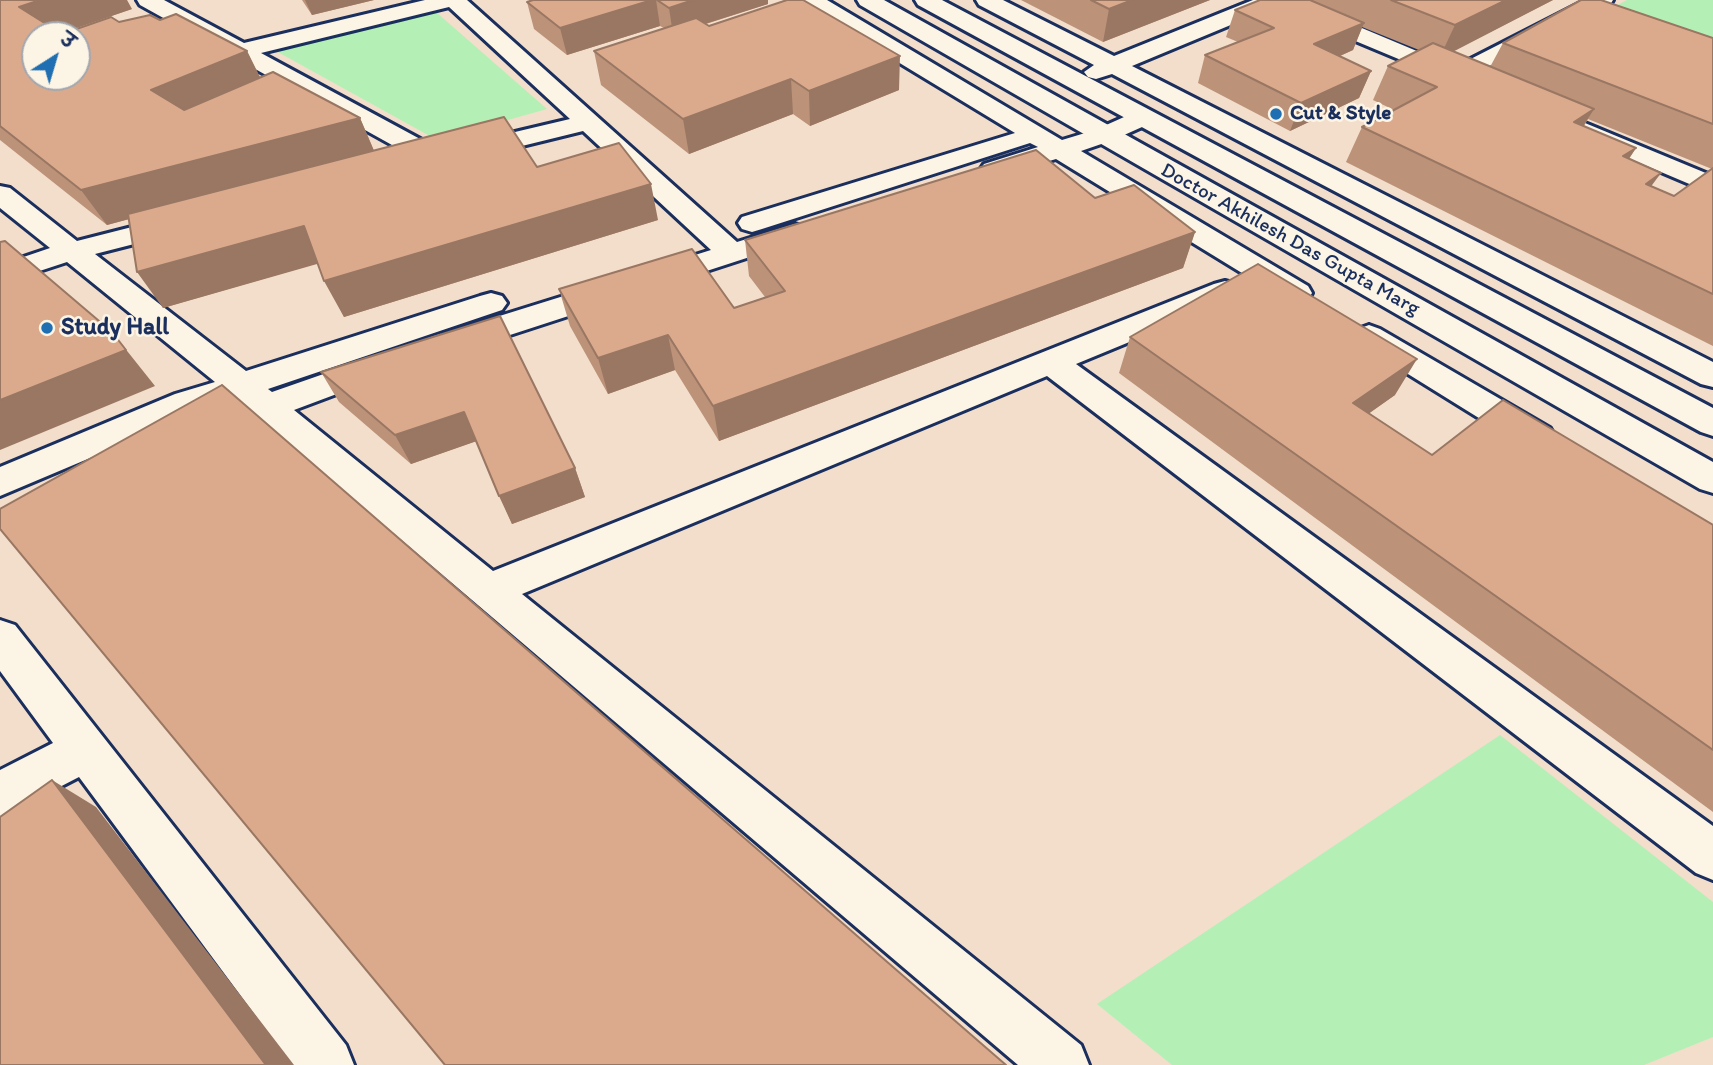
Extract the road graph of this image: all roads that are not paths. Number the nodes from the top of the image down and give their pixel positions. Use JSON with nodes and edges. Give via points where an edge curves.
{"nodes":[{"id":1,"x":148,"y":0,"type":"edge"},
{"id":2,"x":453,"y":0,"type":"edge"},
{"id":3,"x":812,"y":0,"type":"edge"},
{"id":4,"x":868,"y":0,"type":"edge"},
{"id":5,"x":927,"y":0,"type":"edge"},
{"id":6,"x":987,"y":0,"type":"edge"},
{"id":7,"x":1275,"y":0,"type":"edge"},
{"id":8,"x":1602,"y":0,"type":"edge"},
{"id":9,"x":1573,"y":15,"type":"junction"},
{"id":10,"x":1598,"y":24,"type":"edge"},
{"id":11,"x":241,"y":51,"type":"junction"},
{"id":12,"x":1113,"y":65,"type":"junction"},
{"id":13,"x":1456,"y":76,"type":"junction"},
{"id":14,"x":1075,"y":81,"type":"junction"},
{"id":15,"x":1481,"y":87,"type":"edge"},
{"id":16,"x":1131,"y":111,"type":"junction"},
{"id":17,"x":1559,"y":120,"type":"edge"},
{"id":18,"x":587,"y":122,"type":"junction"},
{"id":19,"x":1092,"y":128,"type":"junction"},
{"id":20,"x":1048,"y":142,"type":"junction"},
{"id":21,"x":437,"y":159,"type":"junction"},
{"id":22,"x":396,"y":169,"type":"edge"},
{"id":23,"x":1713,"y":186,"type":"edge"},
{"id":24,"x":0,"y":194,"type":"edge"},
{"id":25,"x":206,"y":217,"type":"edge"},
{"id":26,"x":722,"y":244,"type":"junction"},
{"id":27,"x":71,"y":251,"type":"junction"},
{"id":28,"x":1266,"y":274,"type":"junction"},
{"id":29,"x":0,"y":275,"type":"edge"},
{"id":30,"x":1051,"y":362,"type":"junction"},
{"id":31,"x":1713,"y":376,"type":"edge"},
{"id":32,"x":254,"y":396,"type":"junction"},
{"id":33,"x":1713,"y":423,"type":"edge"},
{"id":34,"x":217,"y":426,"type":"edge"},
{"id":35,"x":1561,"y":451,"type":"edge"},
{"id":36,"x":1713,"y":479,"type":"edge"},
{"id":37,"x":0,"y":482,"type":"edge"},
{"id":38,"x":488,"y":590,"type":"junction"},
{"id":39,"x":0,"y":638,"type":"edge"},
{"id":40,"x":84,"y":750,"type":"junction"},
{"id":41,"x":0,"y":795,"type":"edge"},
{"id":42,"x":1713,"y":856,"type":"edge"},
{"id":43,"x":326,"y":1065,"type":"edge"},
{"id":44,"x":1061,"y":1065,"type":"edge"}],
"edges":[{"from":1,"to":11,"type":"street"},
{"from":2,"to":11,"type":"street"},
{"from":2,"to":18,"type":"street"},
{"from":3,"to":20,"type":"street"},
{"from":4,"to":19,"type":"street","name":"Doctor Akhilesh Das Gupta Marg"},
{"from":5,"to":14,"type":"street","name":"Doctor Akhilesh Das Gupta Marg"},
{"from":6,"to":12,"type":"street"},
{"from":7,"to":12,"type":"street"},
{"from":7,"to":13,"type":"street"},
{"from":8,"to":9,"type":"street"},
{"from":9,"to":10,"type":"street"},
{"from":9,"to":13,"type":"street"},
{"from":11,"to":21,"type":"street"},
{"from":12,"to":14,"type":"street"},
{"from":12,"to":31,"type":"street"},
{"from":13,"to":15,"type":"street"},
{"from":14,"to":16,"type":"street","name":"Doctor Akhilesh Das Gupta Marg"},
{"from":16,"to":19,"type":"street"},
{"from":16,"to":33,"type":"street","name":"Doctor Akhilesh Das Gupta Marg"},
{"from":17,"to":23,"type":"street"},
{"from":18,"to":21,"type":"street"},
{"from":18,"to":26,"type":"street"},
{"from":19,"to":20,"type":"street"},
{"from":19,"to":36,"type":"street","name":"Doctor Akhilesh Das Gupta Marg"},
{"from":20,"to":26,"type":"street"},
{"from":20,"to":28,"type":"street"},
{"from":21,"to":22,"type":"street"},
{"from":24,"to":27,"type":"street"},
{"from":25,"to":27,"type":"street"},
{"from":26,"to":32,"type":"street","via":[[343,377]]},
{"from":27,"to":29,"type":"street"},
{"from":27,"to":32,"type":"street"},
{"from":28,"to":30,"type":"street"},
{"from":28,"to":35,"type":"street"},
{"from":30,"to":38,"type":"street"},
{"from":30,"to":42,"type":"street"},
{"from":32,"to":34,"type":"street"},
{"from":32,"to":37,"type":"street","via":[[187,403]]},
{"from":32,"to":38,"type":"street"},
{"from":38,"to":44,"type":"street"},
{"from":39,"to":40,"type":"street"},
{"from":40,"to":41,"type":"street"},
{"from":40,"to":43,"type":"street"}]}
